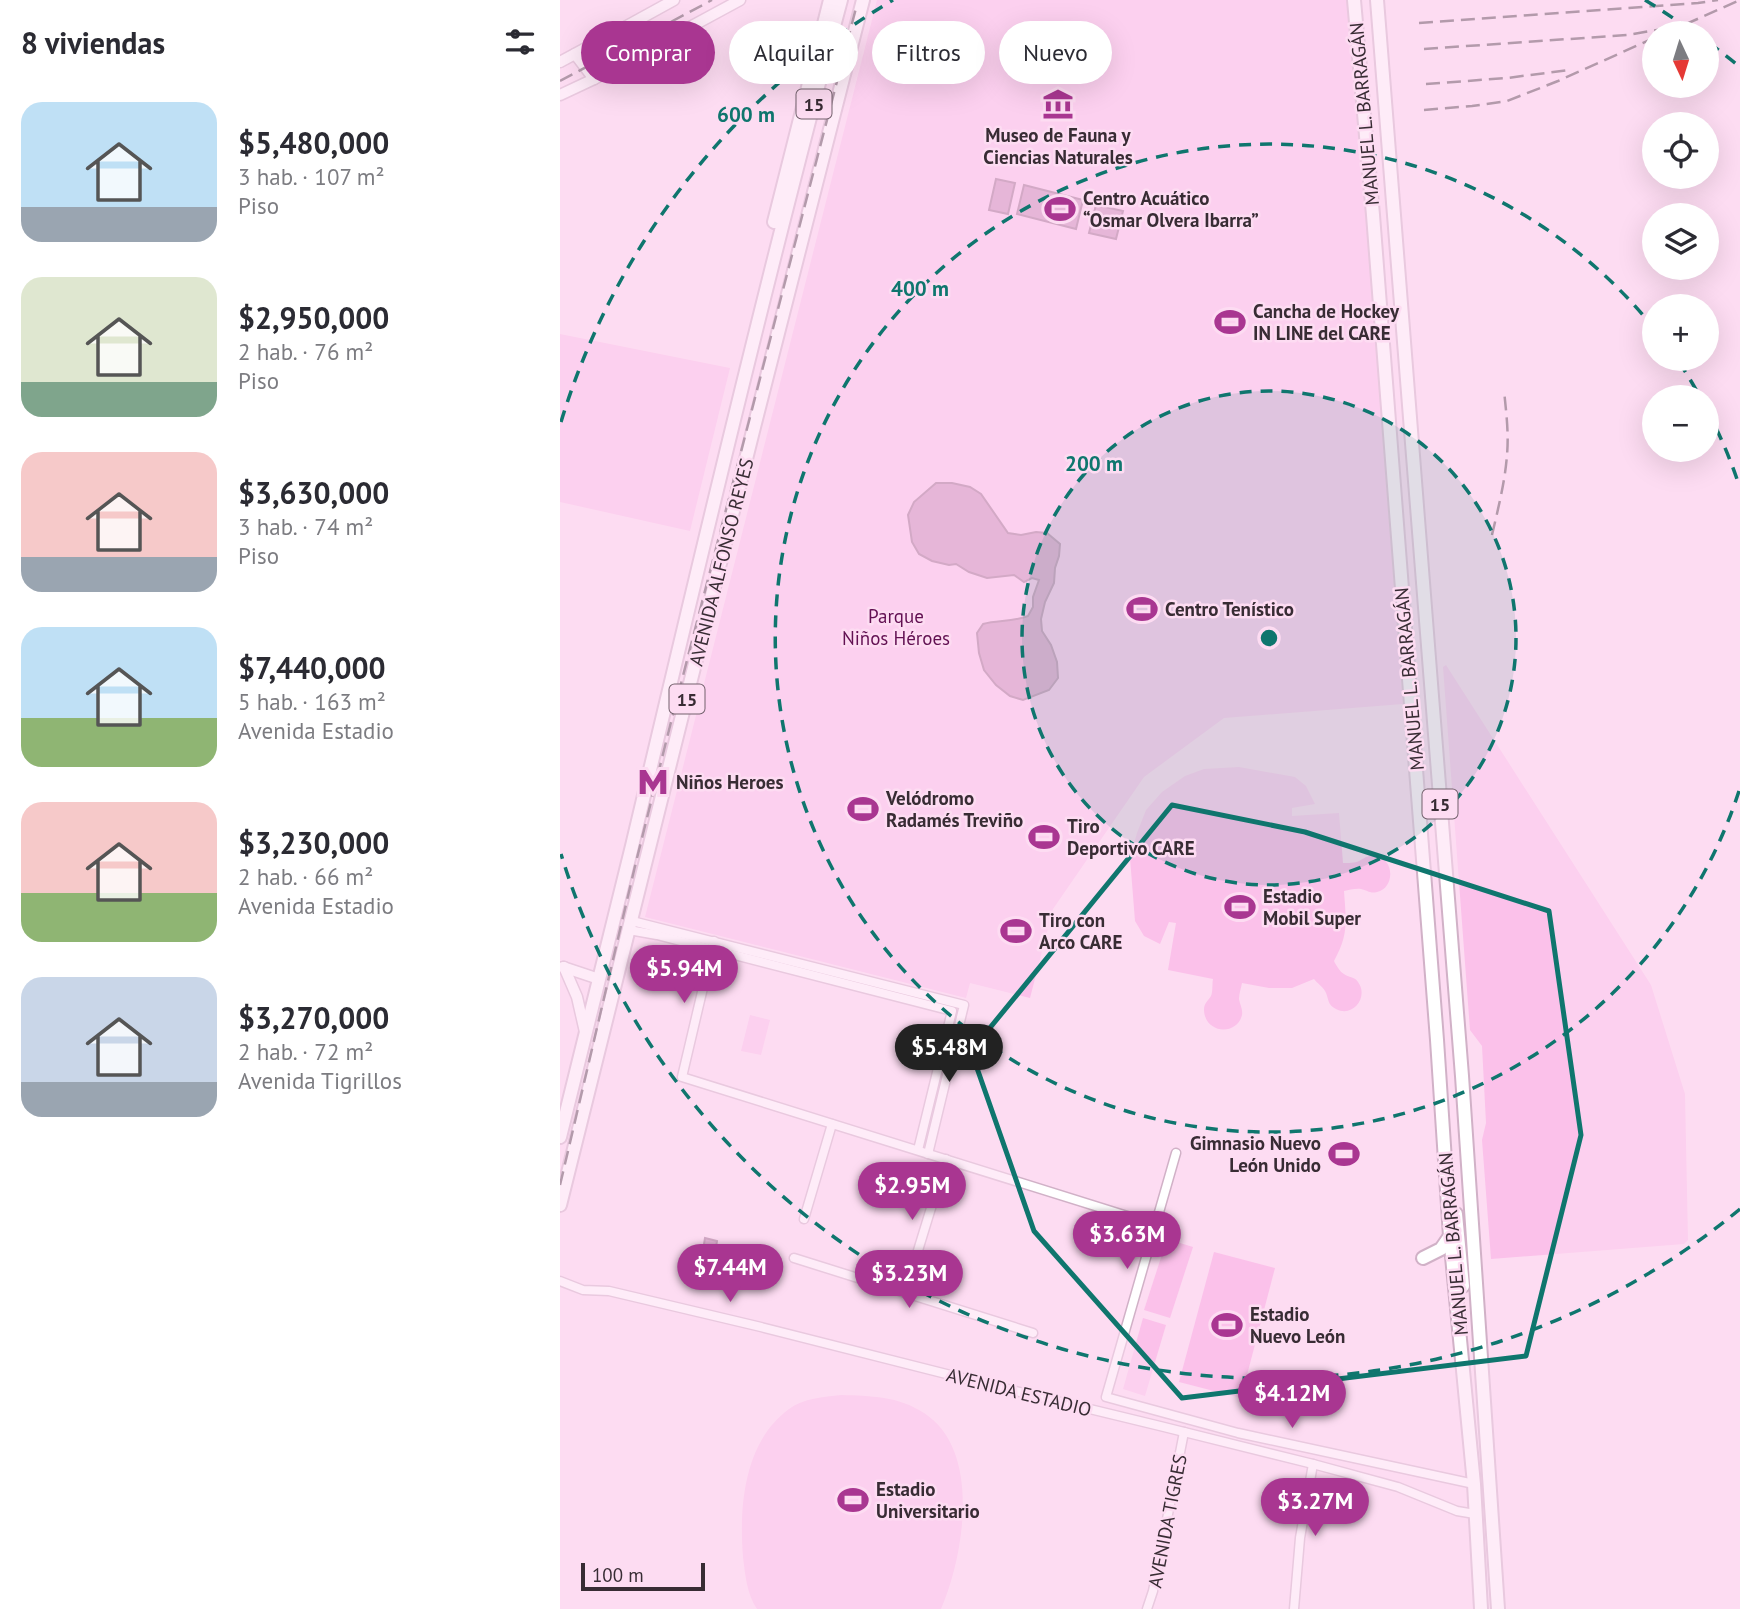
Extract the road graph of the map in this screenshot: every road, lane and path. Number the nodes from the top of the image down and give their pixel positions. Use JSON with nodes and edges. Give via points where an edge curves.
{"nodes":[{"id":1,"x":674,"y":0,"type":"edge"},
{"id":2,"x":740,"y":0,"type":"edge"},
{"id":3,"x":830,"y":0,"type":"edge"},
{"id":4,"x":841,"y":0,"type":"edge"},
{"id":5,"x":863,"y":0,"type":"edge"},
{"id":6,"x":872,"y":0,"type":"edge"},
{"id":7,"x":1354,"y":0,"type":"edge"},
{"id":8,"x":1377,"y":0,"type":"edge"},
{"id":9,"x":701,"y":21,"type":"edge"},
{"id":10,"x":575,"y":54,"type":"junction"},
{"id":11,"x":560,"y":62,"type":"edge"},
{"id":12,"x":581,"y":62,"type":"edge"},
{"id":13,"x":584,"y":84,"type":"edge"},
{"id":14,"x":560,"y":96,"type":"edge"},
{"id":15,"x":770,"y":271,"type":"junction"},
{"id":16,"x":783,"y":316,"type":"junction"},
{"id":17,"x":701,"y":641,"type":"junction"},
{"id":18,"x":674,"y":669,"type":"junction"},
{"id":19,"x":631,"y":926,"type":"junction"},
{"id":20,"x":713,"y":945,"type":"junction"},
{"id":21,"x":624,"y":954,"type":"junction"},
{"id":22,"x":772,"y":960,"type":"junction"},
{"id":23,"x":562,"y":966,"type":"edge"},
{"id":24,"x":599,"y":979,"type":"junction"},
{"id":25,"x":594,"y":999,"type":"junction"},
{"id":26,"x":586,"y":1032,"type":"junction"},
{"id":27,"x":832,"y":1124,"type":"junction"},
{"id":28,"x":560,"y":1137,"type":"edge"},
{"id":29,"x":918,"y":1150,"type":"junction"},
{"id":30,"x":1176,"y":1153,"type":"dead end"},
{"id":31,"x":928,"y":1154,"type":"junction"},
{"id":32,"x":946,"y":1159,"type":"junction"},
{"id":33,"x":1448,"y":1187,"type":"junction"},
{"id":34,"x":560,"y":1205,"type":"edge"},
{"id":35,"x":804,"y":1219,"type":"dead end"},
{"id":36,"x":1156,"y":1225,"type":"junction"},
{"id":37,"x":1450,"y":1236,"type":"junction"},
{"id":38,"x":794,"y":1258,"type":"dead end"},
{"id":39,"x":1423,"y":1258,"type":"dead end"},
{"id":40,"x":560,"y":1281,"type":"edge"},
{"id":41,"x":905,"y":1293,"type":"junction"},
{"id":42,"x":1032,"y":1333,"type":"dead end"},
{"id":43,"x":1461,"y":1343,"type":"junction"},
{"id":44,"x":1184,"y":1432,"type":"junction"},
{"id":45,"x":1313,"y":1464,"type":"junction"},
{"id":46,"x":1474,"y":1483,"type":"junction"},
{"id":47,"x":1475,"y":1514,"type":"junction"},
{"id":48,"x":1480,"y":1592,"type":"junction"},
{"id":49,"x":1147,"y":1609,"type":"edge"},
{"id":50,"x":1294,"y":1609,"type":"edge"},
{"id":51,"x":1475,"y":1609,"type":"edge"},
{"id":52,"x":1481,"y":1609,"type":"edge"},
{"id":53,"x":1498,"y":1609,"type":"edge"}],
"edges":[{"from":1,"to":10,"type":"street"},
{"from":2,"to":9,"type":"street"},
{"from":3,"to":15,"type":"highway","via":[[771,236]]},
{"from":4,"to":15,"type":"highway","name":"AVENIDA ALFONSO REYES","number":"15"},
{"from":5,"to":16,"type":"highway","name":"AVENIDA ALFONSO REYES","number":"15"},
{"from":6,"to":16,"type":"highway","via":[[795,300]]},
{"from":7,"to":33,"type":"highway","name":"MANUEL L. BARRAGÁN","number":"15"},
{"from":8,"to":53,"type":"highway","name":"MANUEL L. BARRAGÁN","number":"15","via":[[1462,1076]]},
{"from":10,"to":11,"type":"street"},
{"from":10,"to":12,"type":"street"},
{"from":13,"to":14,"type":"street"},
{"from":15,"to":18,"type":"highway","name":"AVENIDA ALFONSO REYES","number":"15"},
{"from":16,"to":17,"type":"highway","name":"AVENIDA ALFONSO REYES","number":"15"},
{"from":17,"to":18,"type":"highway"},
{"from":17,"to":19,"type":"highway","name":"AVENIDA ALFONSO REYES","number":"15"},
{"from":18,"to":24,"type":"highway","name":"AVENIDA ALFONSO REYES","number":"15"},
{"from":19,"to":20,"type":"street"},
{"from":19,"to":21,"type":"highway","name":"AVENIDA ALFONSO REYES","number":"15"},
{"from":20,"to":22,"type":"street"},
{"from":20,"to":27,"type":"street","via":[[682,1077]]},
{"from":21,"to":25,"type":"highway"},
{"from":21,"to":34,"type":"highway","name":"AVENIDA ALFONSO REYES","number":"15"},
{"from":22,"to":29,"type":"street","via":[[952,1011]]},
{"from":22,"to":31,"type":"street","via":[[964,1005]]},
{"from":23,"to":24,"type":"street"},
{"from":23,"to":26,"type":"street","via":[[577,997]]},
{"from":24,"to":25,"type":"highway","name":"AVENIDA ALFONSO REYES","number":"15"},
{"from":25,"to":26,"type":"highway","name":"AVENIDA ALFONSO REYES","number":"15"},
{"from":26,"to":28,"type":"highway","name":"AVENIDA ALFONSO REYES","number":"15"},
{"from":27,"to":29,"type":"street"},
{"from":27,"to":35,"type":"street"},
{"from":29,"to":31,"type":"street"},
{"from":30,"to":36,"type":"street"},
{"from":31,"to":32,"type":"street"},
{"from":32,"to":36,"type":"street"},
{"from":32,"to":41,"type":"street"},
{"from":33,"to":37,"type":"highway","name":"MANUEL L. BARRAGÁN","number":"15"},
{"from":33,"to":43,"type":"highway","via":[[1458,1221],[1466,1326]]},
{"from":36,"to":46,"type":"street","via":[[1106,1397],[1238,1433]]},
{"from":37,"to":39,"type":"highway","via":[[1441,1249]]},
{"from":37,"to":43,"type":"highway","name":"MANUEL L. BARRAGÁN","number":"15"},
{"from":38,"to":41,"type":"street"},
{"from":40,"to":44,"type":"street","name":"AVENIDA ESTADIO","via":[[583,1290],[609,1291],[761,1326]]},
{"from":41,"to":42,"type":"street"},
{"from":43,"to":46,"type":"highway","name":"MANUEL L. BARRAGÁN","number":"15"},
{"from":44,"to":45,"type":"street","name":"AVENIDA ESTADIO"},
{"from":44,"to":49,"type":"street","name":"AVENIDA TIGRES"},
{"from":45,"to":47,"type":"street","name":"AVENIDA ESTADIO"},
{"from":45,"to":50,"type":"street"},
{"from":46,"to":47,"type":"highway","name":"MANUEL L. BARRAGÁN","number":"15"},
{"from":47,"to":48,"type":"highway","name":"MANUEL L. BARRAGÁN","number":"15"},
{"from":48,"to":51,"type":"street"},
{"from":48,"to":52,"type":"highway","name":"MANUEL L. BARRAGÁN","number":"15"}]}
